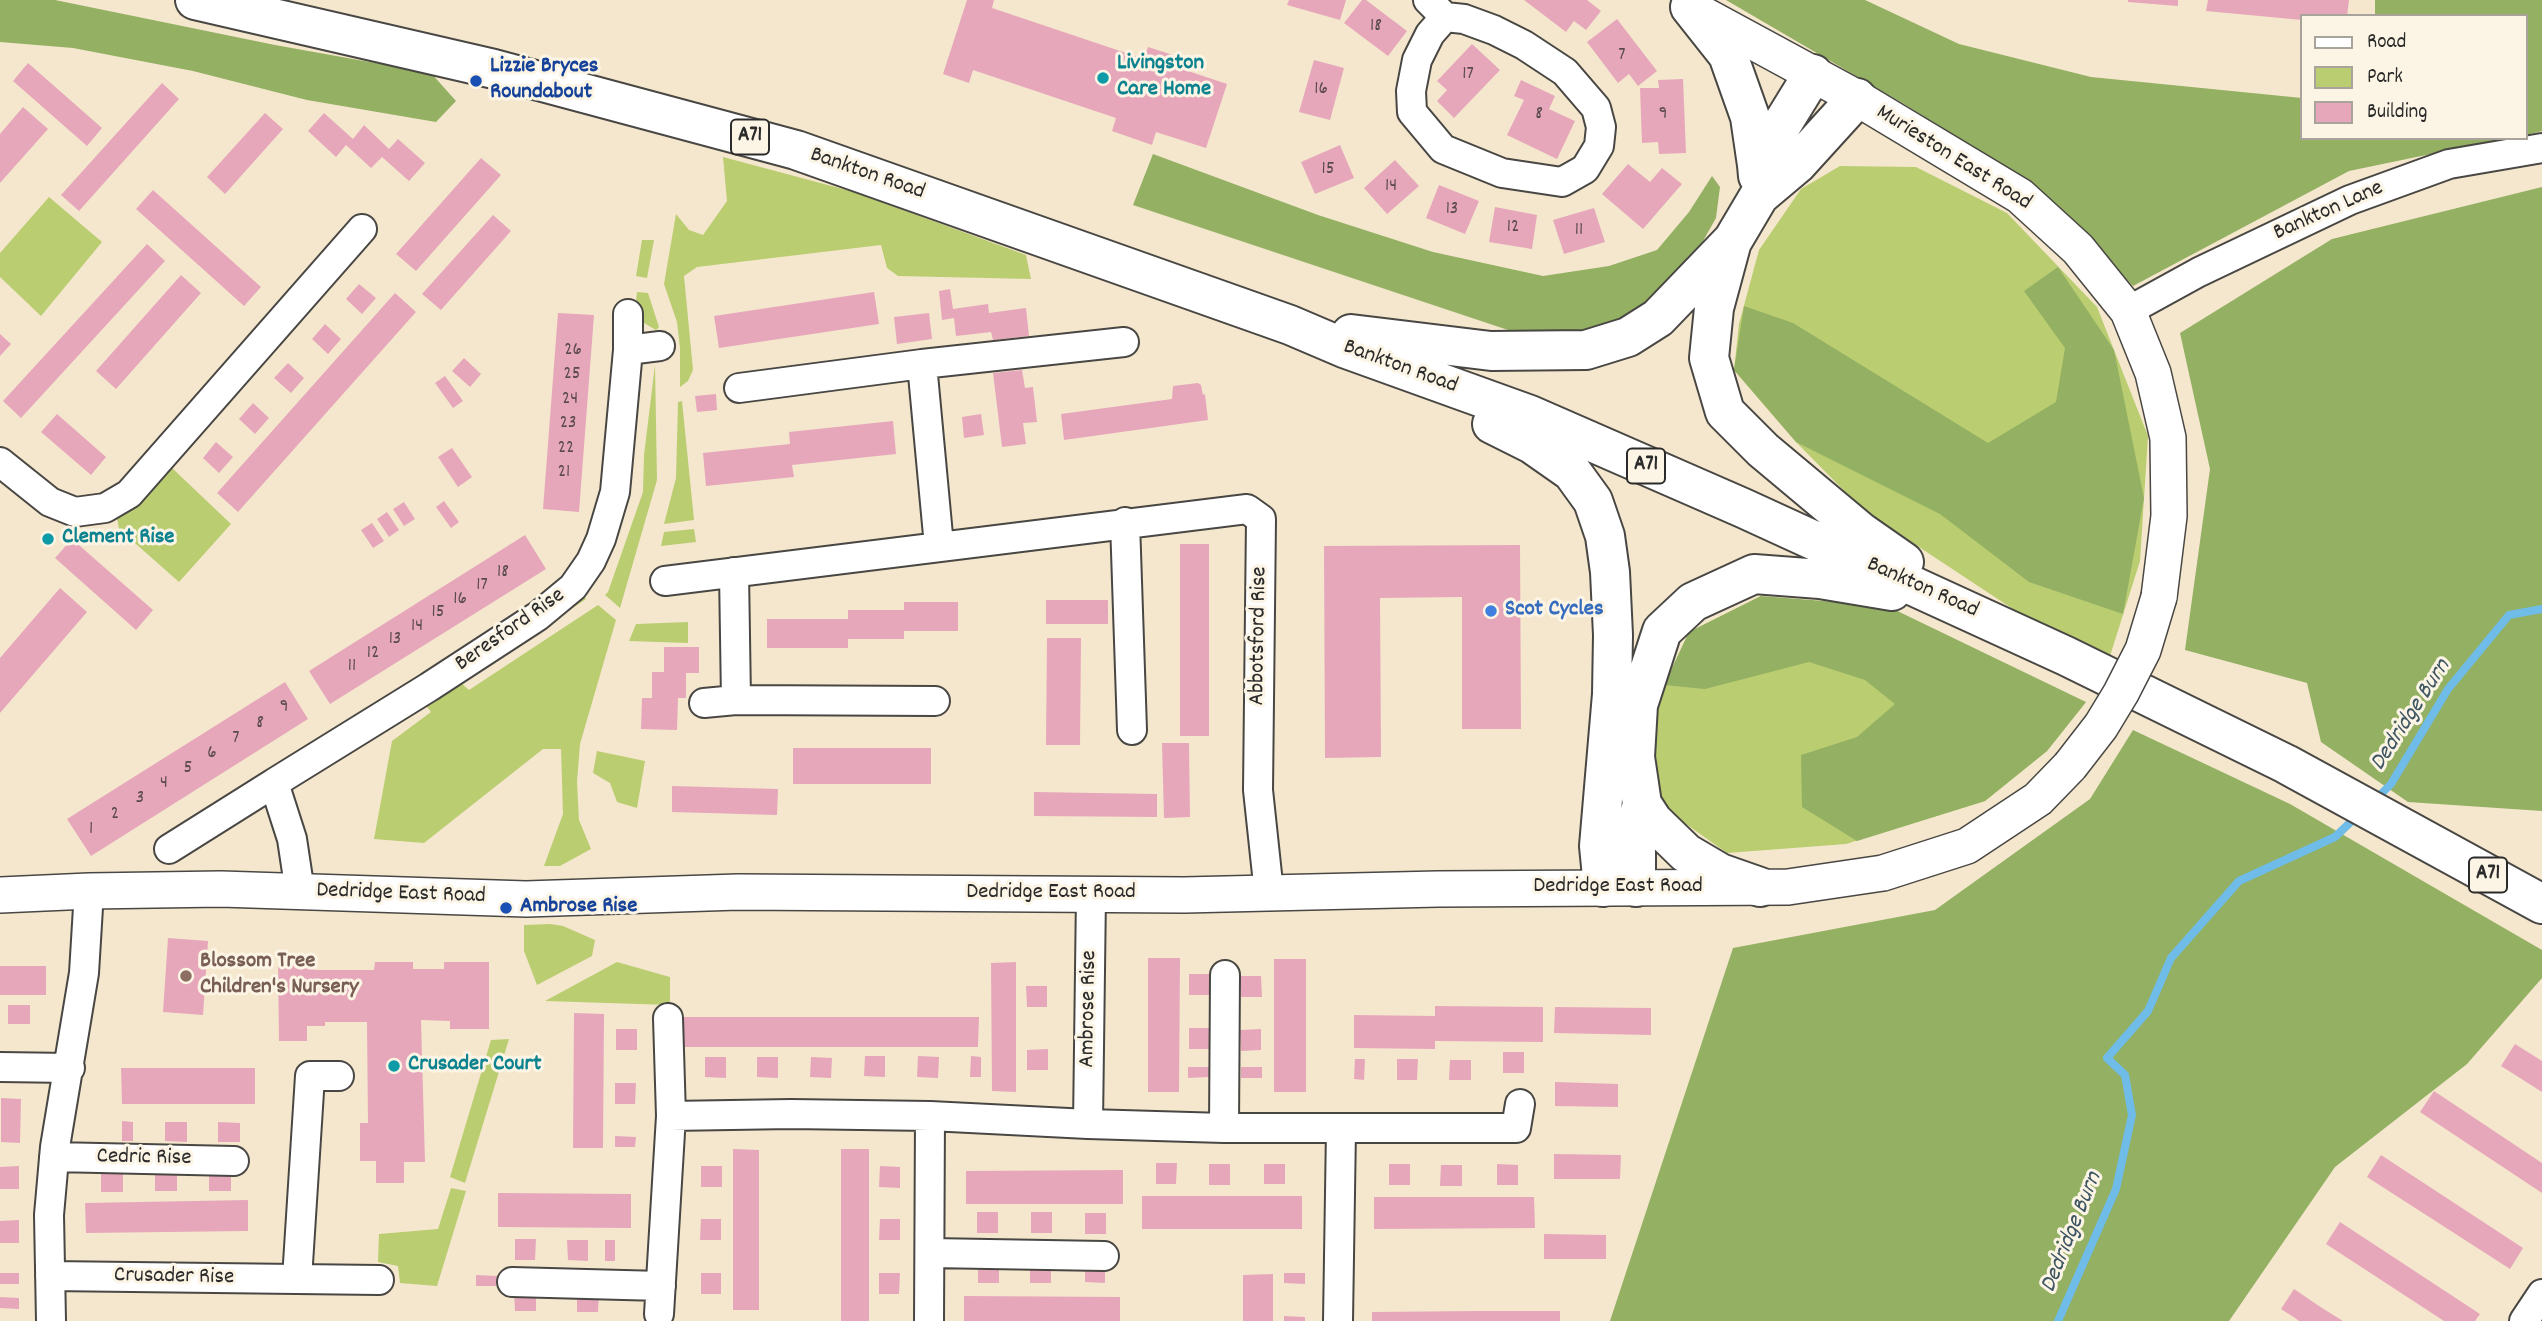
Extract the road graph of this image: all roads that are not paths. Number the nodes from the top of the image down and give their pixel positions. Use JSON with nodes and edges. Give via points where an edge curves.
{"nodes":[{"id":1,"x":195,"y":0,"type":"edge"},
{"id":2,"x":1684,"y":4,"type":"edge"},
{"id":3,"x":1436,"y":8,"type":"edge"},
{"id":4,"x":1813,"y":74,"type":"junction"},
{"id":5,"x":1857,"y":98,"type":"junction"},
{"id":6,"x":2542,"y":148,"type":"edge"},
{"id":7,"x":1758,"y":180,"type":"junction"},
{"id":8,"x":362,"y":229,"type":"dead end"},
{"id":9,"x":1733,"y":240,"type":"junction"},
{"id":10,"x":2128,"y":311,"type":"junction"},
{"id":11,"x":628,"y":314,"type":"dead end"},
{"id":12,"x":1290,"y":325,"type":"junction"},
{"id":13,"x":1124,"y":342,"type":"dead end"},
{"id":14,"x":660,"y":346,"type":"dead end"},
{"id":15,"x":1344,"y":348,"type":"junction"},
{"id":16,"x":628,"y":350,"type":"junction"},
{"id":17,"x":922,"y":364,"type":"junction"},
{"id":18,"x":739,"y":388,"type":"dead end"},
{"id":19,"x":0,"y":463,"type":"edge"},
{"id":20,"x":1125,"y":522,"type":"junction"},
{"id":21,"x":939,"y":546,"type":"junction"},
{"id":22,"x":734,"y":572,"type":"junction"},
{"id":23,"x":664,"y":581,"type":"dead end"},
{"id":24,"x":1942,"y":599,"type":"junction"},
{"id":25,"x":1984,"y":617,"type":"junction"},
{"id":26,"x":736,"y":700,"type":"junction"},
{"id":27,"x":935,"y":701,"type":"dead end"},
{"id":28,"x":704,"y":703,"type":"dead end"},
{"id":29,"x":1132,"y":730,"type":"dead end"},
{"id":30,"x":2070,"y":766,"type":"joint"},
{"id":31,"x":274,"y":783,"type":"junction"},
{"id":32,"x":1642,"y":804,"type":"junction"},
{"id":33,"x":169,"y":849,"type":"dead end"},
{"id":34,"x":1620,"y":887,"type":"junction"},
{"id":35,"x":1760,"y":887,"type":"junction"},
{"id":36,"x":89,"y":891,"type":"junction"},
{"id":37,"x":300,"y":892,"type":"junction"},
{"id":38,"x":1269,"y":893,"type":"junction"},
{"id":39,"x":1091,"y":894,"type":"junction"},
{"id":40,"x":0,"y":895,"type":"edge"},
{"id":41,"x":2542,"y":904,"type":"edge"},
{"id":42,"x":1224,"y":975,"type":"dead end"},
{"id":43,"x":668,"y":1018,"type":"dead end"},
{"id":44,"x":0,"y":1068,"type":"edge"},
{"id":45,"x":70,"y":1068,"type":"junction"},
{"id":46,"x":339,"y":1076,"type":"dead end"},
{"id":47,"x":1520,"y":1104,"type":"dead end"},
{"id":48,"x":671,"y":1116,"type":"junction"},
{"id":49,"x":930,"y":1116,"type":"junction"},
{"id":50,"x":1088,"y":1124,"type":"junction"},
{"id":51,"x":1224,"y":1128,"type":"junction"},
{"id":52,"x":1341,"y":1129,"type":"junction"},
{"id":53,"x":54,"y":1157,"type":"junction"},
{"id":54,"x":234,"y":1161,"type":"dead end"},
{"id":55,"x":931,"y":1253,"type":"junction"},
{"id":56,"x":1104,"y":1256,"type":"dead end"},
{"id":57,"x":50,"y":1276,"type":"junction"},
{"id":58,"x":297,"y":1279,"type":"junction"},
{"id":59,"x":379,"y":1280,"type":"dead end"},
{"id":60,"x":512,"y":1282,"type":"dead end"},
{"id":61,"x":661,"y":1286,"type":"junction"},
{"id":62,"x":2542,"y":1294,"type":"edge"},
{"id":63,"x":659,"y":1314,"type":"dead end"},
{"id":64,"x":51,"y":1321,"type":"edge"},
{"id":65,"x":929,"y":1321,"type":"edge"},
{"id":66,"x":1338,"y":1321,"type":"edge"},
{"id":67,"x":2524,"y":1321,"type":"edge"}],
"edges":[{"from":1,"to":12,"type":"main road","name":"Bankton Road","number":"A71","via":[[494,69],[796,150]]},
{"from":2,"to":4,"type":"street","name":"Murieston East Road"},
{"from":2,"to":7,"type":"main road","via":[[1728,55],[1751,117]]},
{"from":3,"to":3,"type":"street","via":[[1494,30],[1565,72],[1596,108],[1601,127],[1599,146],[1585,169],[1562,182],[1502,173],[1443,149],[1412,112],[1417,60]]},
{"from":4,"to":5,"type":"street","name":"Murieston East Road"},
{"from":4,"to":7,"type":"main road"},
{"from":5,"to":7,"type":"main road","via":[[1797,164]]},
{"from":5,"to":10,"type":"street","name":"Murieston East Road","via":[[2020,196],[2078,249]]},
{"from":6,"to":10,"type":"street","name":"Bankton Lane","via":[[2449,164],[2350,200]]},
{"from":7,"to":9,"type":"main road"},
{"from":8,"to":19,"type":"street","via":[[129,494],[105,509],[75,512],[50,502]]},
{"from":9,"to":12,"type":"main road","via":[[1658,318],[1628,337],[1586,350],[1491,351]]},
{"from":9,"to":25,"type":"main road","via":[[1714,308],[1709,358],[1725,412],[1861,532]]},
{"from":10,"to":30,"type":"street","name":"Murieston East Road","bridge":true,"via":[[2153,373],[2168,438],[2169,516],[2159,597],[2143,650],[2122,693]]},
{"from":11,"to":16,"type":"street","name":"Beresford Rise"},
{"from":12,"to":15,"type":"main road","name":"Bankton Road","number":"A71"},
{"from":13,"to":17,"type":"street"},
{"from":14,"to":16,"type":"street"},
{"from":15,"to":24,"type":"main road","name":"Bankton Road","number":"A71","via":[[1530,415]]},
{"from":15,"to":34,"type":"main road","via":[[1532,444],[1572,472],[1593,501],[1605,536],[1613,635],[1599,846]]},
{"from":16,"to":31,"type":"street","name":"Beresford Rise","via":[[615,492],[601,539],[573,587],[538,616]]},
{"from":17,"to":18,"type":"street"},
{"from":17,"to":21,"type":"street"},
{"from":20,"to":21,"type":"street","name":"Abbotsford Rise"},
{"from":20,"to":29,"type":"street"},
{"from":20,"to":38,"type":"street","name":"Abbotsford Rise","via":[[1247,509],[1261,519],[1258,790]]},
{"from":21,"to":22,"type":"street","name":"Abbotsford Rise"},
{"from":22,"to":23,"type":"street","name":"Abbotsford Rise"},
{"from":22,"to":26,"type":"street"},
{"from":24,"to":25,"type":"main road","name":"Bankton Road","number":"A71"},
{"from":24,"to":32,"type":"main road","via":[[1820,579],[1754,575],[1693,602],[1662,631],[1638,705],[1635,757]]},
{"from":25,"to":41,"type":"main road","name":"Bankton Road","number":"A71","via":[[2286,764]]},
{"from":26,"to":27,"type":"street"},
{"from":26,"to":28,"type":"street"},
{"from":30,"to":35,"type":"street","name":"Dedridge East Road","via":[[2038,799],[1967,846],[1884,873]]},
{"from":31,"to":33,"type":"street","name":"Beresford Rise"},
{"from":31,"to":37,"type":"street","via":[[292,839]]},
{"from":32,"to":34,"type":"main road"},
{"from":32,"to":35,"type":"main road","via":[[1686,853],[1720,873]]},
{"from":34,"to":35,"type":"street","name":"Dedridge East Road"},
{"from":34,"to":38,"type":"street","name":"Dedridge East Road"},
{"from":36,"to":37,"type":"street","name":"Dedridge East Road"},
{"from":36,"to":40,"type":"street","name":"Dedridge East Road"},
{"from":36,"to":45,"type":"street","via":[[84,973]]},
{"from":37,"to":39,"type":"street","name":"Dedridge East Road","via":[[526,899],[738,892]]},
{"from":38,"to":39,"type":"street","name":"Dedridge East Road"},
{"from":39,"to":50,"type":"street","name":"Ambrose Rise"},
{"from":42,"to":51,"type":"street"},
{"from":43,"to":48,"type":"street"},
{"from":44,"to":45,"type":"street"},
{"from":45,"to":53,"type":"street"},
{"from":46,"to":58,"type":"street","via":[[310,1076]]},
{"from":47,"to":52,"type":"street","via":[[1516,1128]]},
{"from":48,"to":49,"type":"street"},
{"from":48,"to":61,"type":"street"},
{"from":49,"to":50,"type":"street"},
{"from":49,"to":55,"type":"street"},
{"from":50,"to":51,"type":"street"},
{"from":51,"to":52,"type":"street"},
{"from":52,"to":66,"type":"street"},
{"from":53,"to":54,"type":"street","name":"Cedric Rise"},
{"from":53,"to":57,"type":"street"},
{"from":55,"to":56,"type":"street"},
{"from":55,"to":65,"type":"street"},
{"from":57,"to":58,"type":"street","name":"Crusader Rise"},
{"from":57,"to":64,"type":"street"},
{"from":58,"to":59,"type":"street","name":"Crusader Rise"},
{"from":60,"to":61,"type":"street"},
{"from":61,"to":63,"type":"street"},
{"from":62,"to":67,"type":"street"}]}
